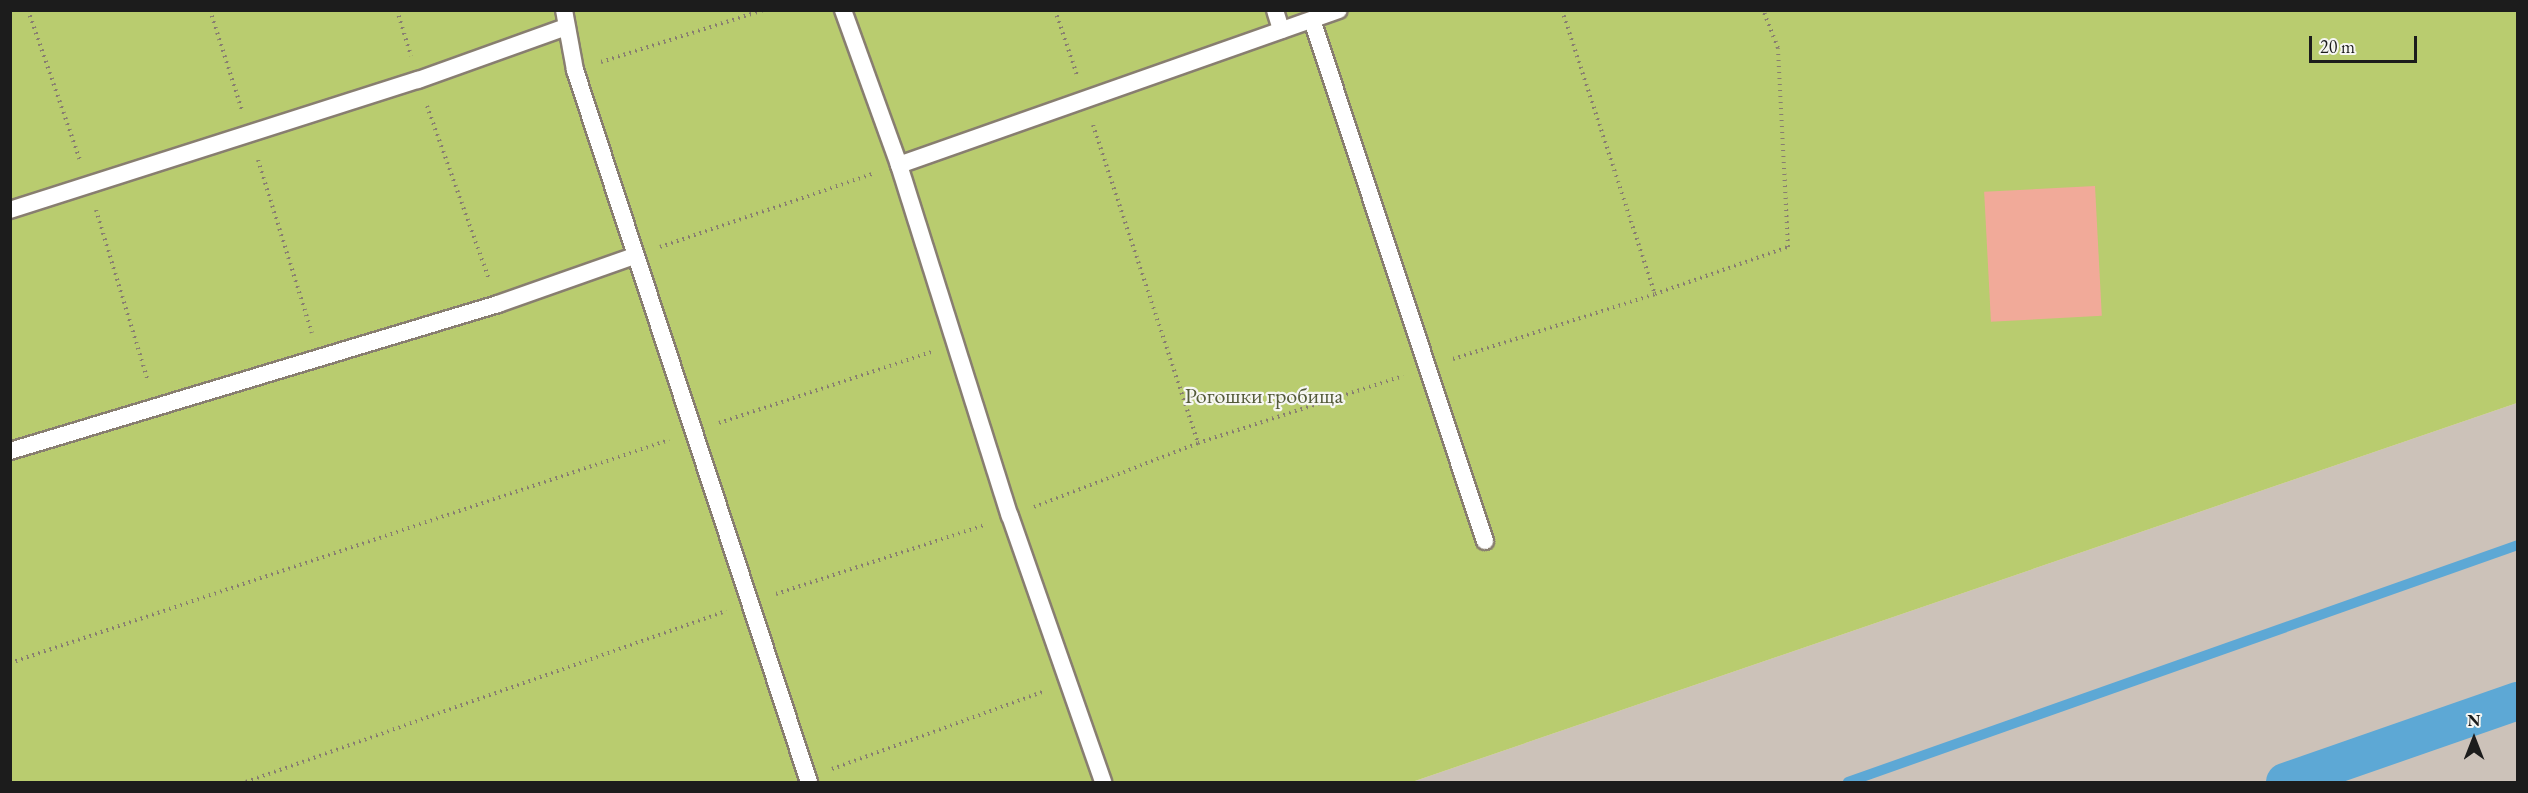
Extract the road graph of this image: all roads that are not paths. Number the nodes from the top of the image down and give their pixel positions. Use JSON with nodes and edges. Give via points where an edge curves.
{"nodes":[{"id":1,"x":843,"y":10,"type":"edge"},
{"id":2,"x":1275,"y":10,"type":"edge"},
{"id":3,"x":1333,"y":11,"type":"edge"},
{"id":4,"x":565,"y":19,"type":"edge"},
{"id":5,"x":1312,"y":20,"type":"junction"},
{"id":6,"x":1281,"y":30,"type":"junction"},
{"id":7,"x":899,"y":165,"type":"junction"},
{"id":8,"x":10,"y":210,"type":"edge"},
{"id":9,"x":634,"y":256,"type":"junction"},
{"id":10,"x":10,"y":451,"type":"edge"},
{"id":11,"x":1485,"y":541,"type":"dead end"},
{"id":12,"x":808,"y":780,"type":"edge"},
{"id":13,"x":1103,"y":783,"type":"edge"}],
"edges":[{"from":1,"to":7,"type":"lane"},
{"from":2,"to":6,"type":"lane"},
{"from":3,"to":5,"type":"lane"},
{"from":4,"to":8,"type":"lane","via":[[418,80]]},
{"from":4,"to":9,"type":"lane","via":[[575,70]]},
{"from":5,"to":6,"type":"lane"},
{"from":5,"to":11,"type":"lane"},
{"from":6,"to":7,"type":"lane"},
{"from":7,"to":13,"type":"lane","via":[[1010,516]]},
{"from":9,"to":10,"type":"lane","via":[[498,304]]},
{"from":9,"to":12,"type":"lane"}]}
